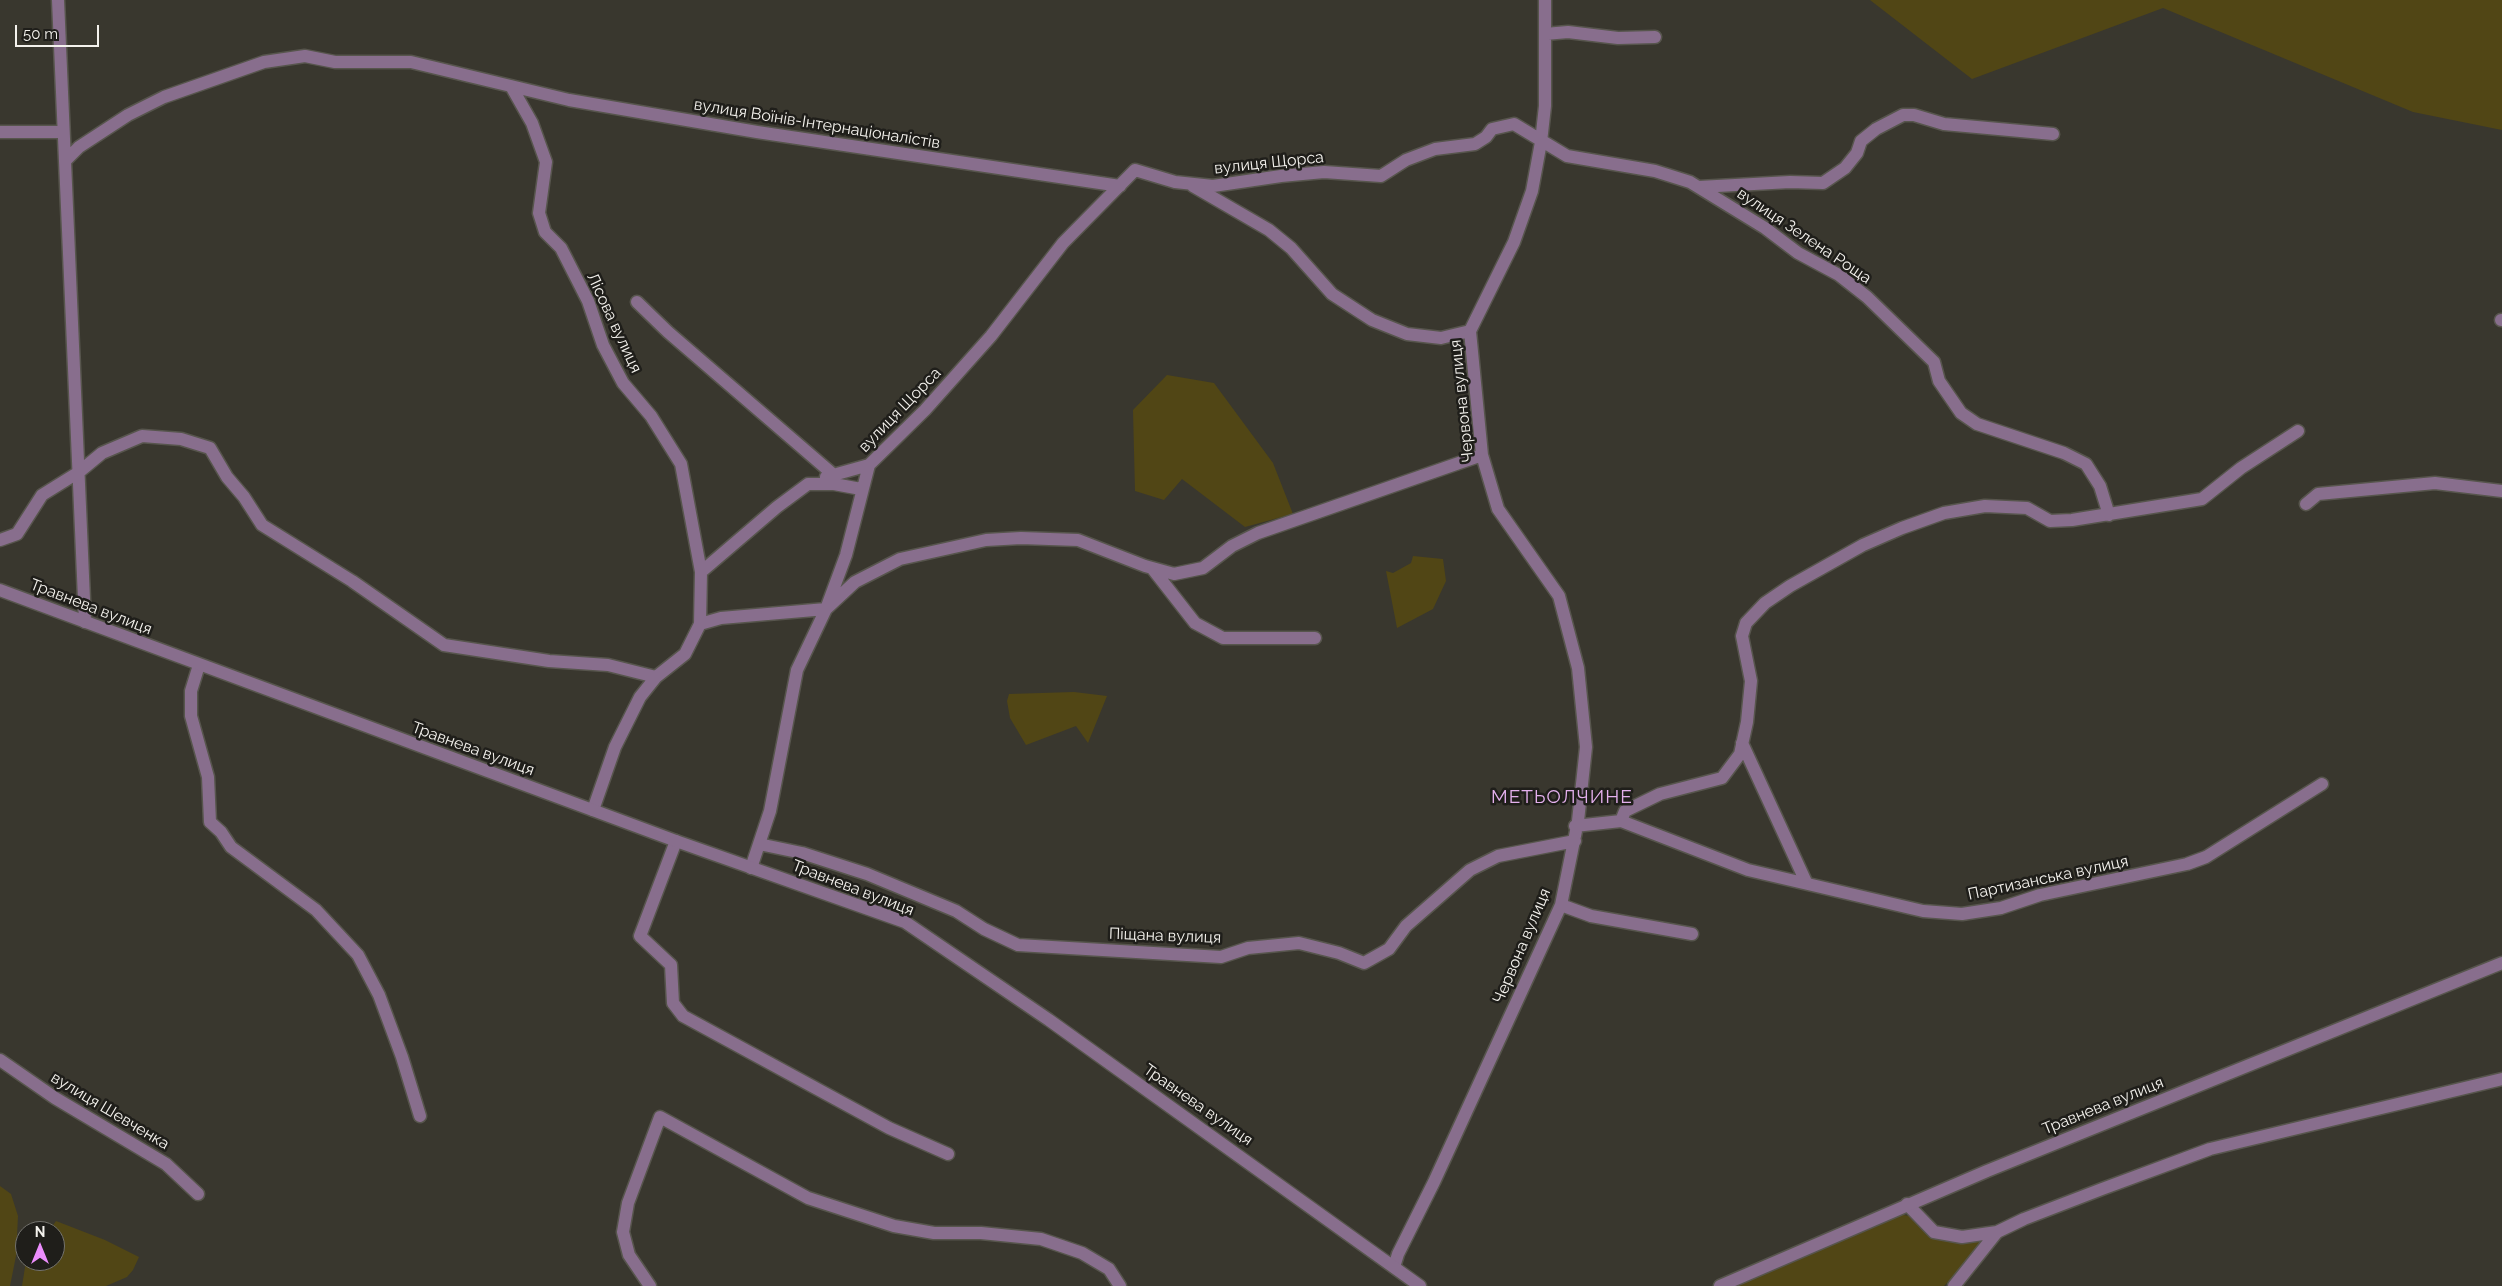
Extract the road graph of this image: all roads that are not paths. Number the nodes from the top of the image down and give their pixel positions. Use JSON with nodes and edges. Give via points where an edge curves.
{"nodes":[{"id":1,"x":58,"y":0,"type":"edge"},
{"id":2,"x":1545,"y":0,"type":"edge"},
{"id":3,"x":1545,"y":34,"type":"junction"},
{"id":4,"x":1655,"y":36,"type":"dead end"},
{"id":5,"x":511,"y":86,"type":"junction"},
{"id":6,"x":0,"y":132,"type":"edge"},
{"id":7,"x":63,"y":132,"type":"junction"},
{"id":8,"x":2053,"y":134,"type":"dead end"},
{"id":9,"x":1541,"y":142,"type":"junction"},
{"id":10,"x":65,"y":162,"type":"junction"},
{"id":11,"x":1189,"y":184,"type":"junction"},
{"id":12,"x":1120,"y":186,"type":"junction"},
{"id":13,"x":1699,"y":187,"type":"junction"},
{"id":14,"x":637,"y":302,"type":"dead end"},
{"id":15,"x":1470,"y":331,"type":"junction"},
{"id":16,"x":2298,"y":431,"type":"dead end"},
{"id":17,"x":1482,"y":455,"type":"junction"},
{"id":18,"x":868,"y":465,"type":"junction"},
{"id":19,"x":78,"y":472,"type":"junction"},
{"id":20,"x":834,"y":476,"type":"junction"},
{"id":21,"x":808,"y":484,"type":"junction"},
{"id":22,"x":861,"y":490,"type":"junction"},
{"id":23,"x":2502,"y":492,"type":"edge"},
{"id":24,"x":2306,"y":504,"type":"dead end"},
{"id":25,"x":2109,"y":515,"type":"junction"},
{"id":26,"x":0,"y":540,"type":"edge"},
{"id":27,"x":1152,"y":568,"type":"junction"},
{"id":28,"x":701,"y":572,"type":"junction"},
{"id":29,"x":0,"y":590,"type":"edge"},
{"id":30,"x":826,"y":609,"type":"junction"},
{"id":31,"x":85,"y":622,"type":"junction"},
{"id":32,"x":700,"y":624,"type":"junction"},
{"id":33,"x":1315,"y":638,"type":"dead end"},
{"id":34,"x":199,"y":666,"type":"junction"},
{"id":35,"x":656,"y":677,"type":"junction"},
{"id":36,"x":1742,"y":742,"type":"junction"},
{"id":37,"x":2322,"y":784,"type":"dead end"},
{"id":38,"x":593,"y":810,"type":"junction"},
{"id":39,"x":1621,"y":821,"type":"junction"},
{"id":40,"x":1575,"y":826,"type":"junction"},
{"id":41,"x":1575,"y":840,"type":"junction"},
{"id":42,"x":676,"y":841,"type":"junction"},
{"id":43,"x":759,"y":844,"type":"junction"},
{"id":44,"x":751,"y":868,"type":"junction"},
{"id":45,"x":1806,"y":882,"type":"junction"},
{"id":46,"x":1561,"y":905,"type":"junction"},
{"id":47,"x":1692,"y":934,"type":"dead end"},
{"id":48,"x":2502,"y":964,"type":"edge"},
{"id":49,"x":0,"y":1060,"type":"edge"},
{"id":50,"x":2502,"y":1079,"type":"edge"},
{"id":51,"x":420,"y":1116,"type":"dead end"},
{"id":52,"x":948,"y":1154,"type":"dead end"},
{"id":53,"x":198,"y":1194,"type":"dead end"},
{"id":54,"x":1907,"y":1204,"type":"junction"},
{"id":55,"x":1997,"y":1232,"type":"junction"},
{"id":56,"x":1394,"y":1267,"type":"junction"},
{"id":57,"x":650,"y":1286,"type":"edge"},
{"id":58,"x":1120,"y":1286,"type":"edge"},
{"id":59,"x":1420,"y":1286,"type":"edge"},
{"id":60,"x":1720,"y":1286,"type":"edge"},
{"id":61,"x":1954,"y":1286,"type":"edge"}],
"edges":[{"from":1,"to":7,"type":"street"},
{"from":2,"to":3,"type":"street","name":"Червона вулиця"},
{"from":3,"to":4,"type":"street","via":[[1568,32],[1618,38]]},
{"from":3,"to":9,"type":"street","name":"Червона вулиця","via":[[1545,106]]},
{"from":5,"to":10,"type":"street","name":"вулиця Воїнів-Інтернаціоналістів","via":[[411,62],[335,62],[305,56],[287,57],[164,97],[128,115],[79,147]]},
{"from":5,"to":12,"type":"street","name":"вулиця Воїнів-Інтернаціоналістів","via":[[569,100],[757,132]]},
{"from":5,"to":28,"type":"street","name":"Лісова вулиця","via":[[532,123],[546,162],[539,213],[545,232],[560,248],[588,301],[603,344],[623,383],[651,416],[682,464]]},
{"from":6,"to":7,"type":"street"},
{"from":7,"to":10,"type":"street"},
{"from":8,"to":13,"type":"street","via":[[1944,124],[1914,115],[1903,116],[1861,141],[1857,153],[1845,168],[1823,183]]},
{"from":9,"to":11,"type":"street","name":"вулиця Щорса","via":[[1514,124],[1492,129],[1475,144],[1435,149],[1406,160],[1381,176],[1324,172],[1213,186]]},
{"from":9,"to":13,"type":"street","name":"вулиця Зелена Роща","via":[[1567,156],[1655,171]]},
{"from":9,"to":15,"type":"street","name":"Червона вулиця","via":[[1532,191],[1514,242]]},
{"from":10,"to":19,"type":"street"},
{"from":11,"to":12,"type":"street","name":"вулиця Щорса","via":[[1135,170]]},
{"from":11,"to":15,"type":"street","name":"вулиця Щорса","via":[[1269,230],[1292,248],[1332,294],[1372,320],[1407,334],[1441,338]]},
{"from":12,"to":18,"type":"street","name":"вулиця Щорса","via":[[1063,243],[991,336],[925,410]]},
{"from":13,"to":25,"type":"street","name":"вулиця Зелена Роща","via":[[1798,253],[1839,275],[1867,297],[1934,362],[1939,381],[1961,413],[1977,424],[2064,453],[2086,464],[2100,486]]},
{"from":14,"to":20,"type":"street"},
{"from":15,"to":17,"type":"street","name":"Червона вулиця"},
{"from":16,"to":25,"type":"street","via":[[2241,468],[2202,499]]},
{"from":17,"to":27,"type":"street","via":[[1258,533],[1232,546],[1203,568],[1174,574]]},
{"from":17,"to":40,"type":"street","name":"Червона вулиця","via":[[1498,509],[1559,596],[1578,668],[1586,747]]},
{"from":18,"to":20,"type":"street"},
{"from":18,"to":22,"type":"street","name":"вулиця Щорса"},
{"from":19,"to":26,"type":"street","via":[[42,495],[17,534]]},
{"from":19,"to":31,"type":"street"},
{"from":19,"to":35,"type":"street","via":[[102,453],[142,436],[181,439],[210,448],[262,525],[352,580],[444,645],[549,661],[608,666]]},
{"from":20,"to":21,"type":"street"},
{"from":21,"to":22,"type":"street","via":[[834,484]]},
{"from":21,"to":28,"type":"street"},
{"from":22,"to":30,"type":"street","name":"вулиця Щорса","via":[[846,555]]},
{"from":23,"to":24,"type":"street","via":[[2435,483],[2318,494]]},
{"from":25,"to":36,"type":"street","via":[[2050,521],[2027,508],[1985,506],[1944,514],[1863,545],[1790,586],[1765,603],[1746,623],[1742,636],[1751,681]]},
{"from":27,"to":30,"type":"street","via":[[1078,540],[986,540],[900,559],[855,582]]},
{"from":27,"to":33,"type":"street","via":[[1195,623],[1223,638]]},
{"from":28,"to":32,"type":"street","name":"Лісова вулиця"},
{"from":29,"to":31,"type":"street","name":"Травнева вулиця"},
{"from":30,"to":32,"type":"street","via":[[721,618]]},
{"from":30,"to":43,"type":"street","name":"вулиця Щорса","via":[[797,670],[770,810]]},
{"from":31,"to":34,"type":"street","name":"Травнева вулиця"},
{"from":32,"to":35,"type":"street","via":[[685,654]]},
{"from":34,"to":38,"type":"street","name":"Травнева вулиця"},
{"from":34,"to":51,"type":"street","via":[[191,691],[191,716],[208,777],[210,822],[231,847],[316,910],[358,955],[389,1022]]},
{"from":35,"to":38,"type":"street","via":[[640,697],[615,747]]},
{"from":36,"to":39,"type":"street","via":[[1740,754],[1722,778],[1660,794],[1626,811]]},
{"from":36,"to":45,"type":"street"},
{"from":37,"to":45,"type":"street","name":"Партизанська вулиця","via":[[2206,857],[2178,867],[2040,894],[2001,908],[1962,914],[1923,911]]},
{"from":38,"to":42,"type":"street","name":"Травнева вулиця"},
{"from":39,"to":40,"type":"street"},
{"from":39,"to":45,"type":"street","name":"Партизанська вулиця","via":[[1748,870]]},
{"from":40,"to":41,"type":"street","name":"Червона вулиця"},
{"from":41,"to":43,"type":"street","name":"Піщана вулиця","via":[[1498,856],[1470,870],[1406,926],[1389,949],[1364,963],[1340,953],[1300,944],[1248,948],[1221,957],[1018,945],[956,911],[858,871],[802,853]]},
{"from":41,"to":46,"type":"street","name":"Червона вулиця"},
{"from":42,"to":44,"type":"street","name":"Травнева вулиця"},
{"from":42,"to":52,"type":"street","via":[[640,936],[671,965],[673,1003],[684,1016],[889,1128]]},
{"from":43,"to":44,"type":"street","name":"вулиця Щорса"},
{"from":44,"to":56,"type":"street","name":"Травнева вулиця","via":[[905,922],[1049,1020]]},
{"from":46,"to":47,"type":"street","via":[[1591,916]]},
{"from":46,"to":56,"type":"street","name":"Червона вулиця"},
{"from":48,"to":54,"type":"street","name":"Травнева вулиця"},
{"from":49,"to":53,"type":"street","name":"вулиця Шевченка","via":[[55,1098],[166,1164]]},
{"from":50,"to":55,"type":"street","via":[[2210,1149]]},
{"from":54,"to":55,"type":"street","via":[[1934,1232],[1962,1237]]},
{"from":54,"to":60,"type":"street","name":"Травнева вулиця"},
{"from":55,"to":61,"type":"street"},
{"from":56,"to":59,"type":"street","name":"Травнева вулиця"},
{"from":57,"to":58,"type":"street","via":[[629,1255],[623,1232],[628,1203],[660,1117],[808,1198],[894,1226],[934,1234],[1041,1239],[1082,1253],[1108,1269]]}]}
